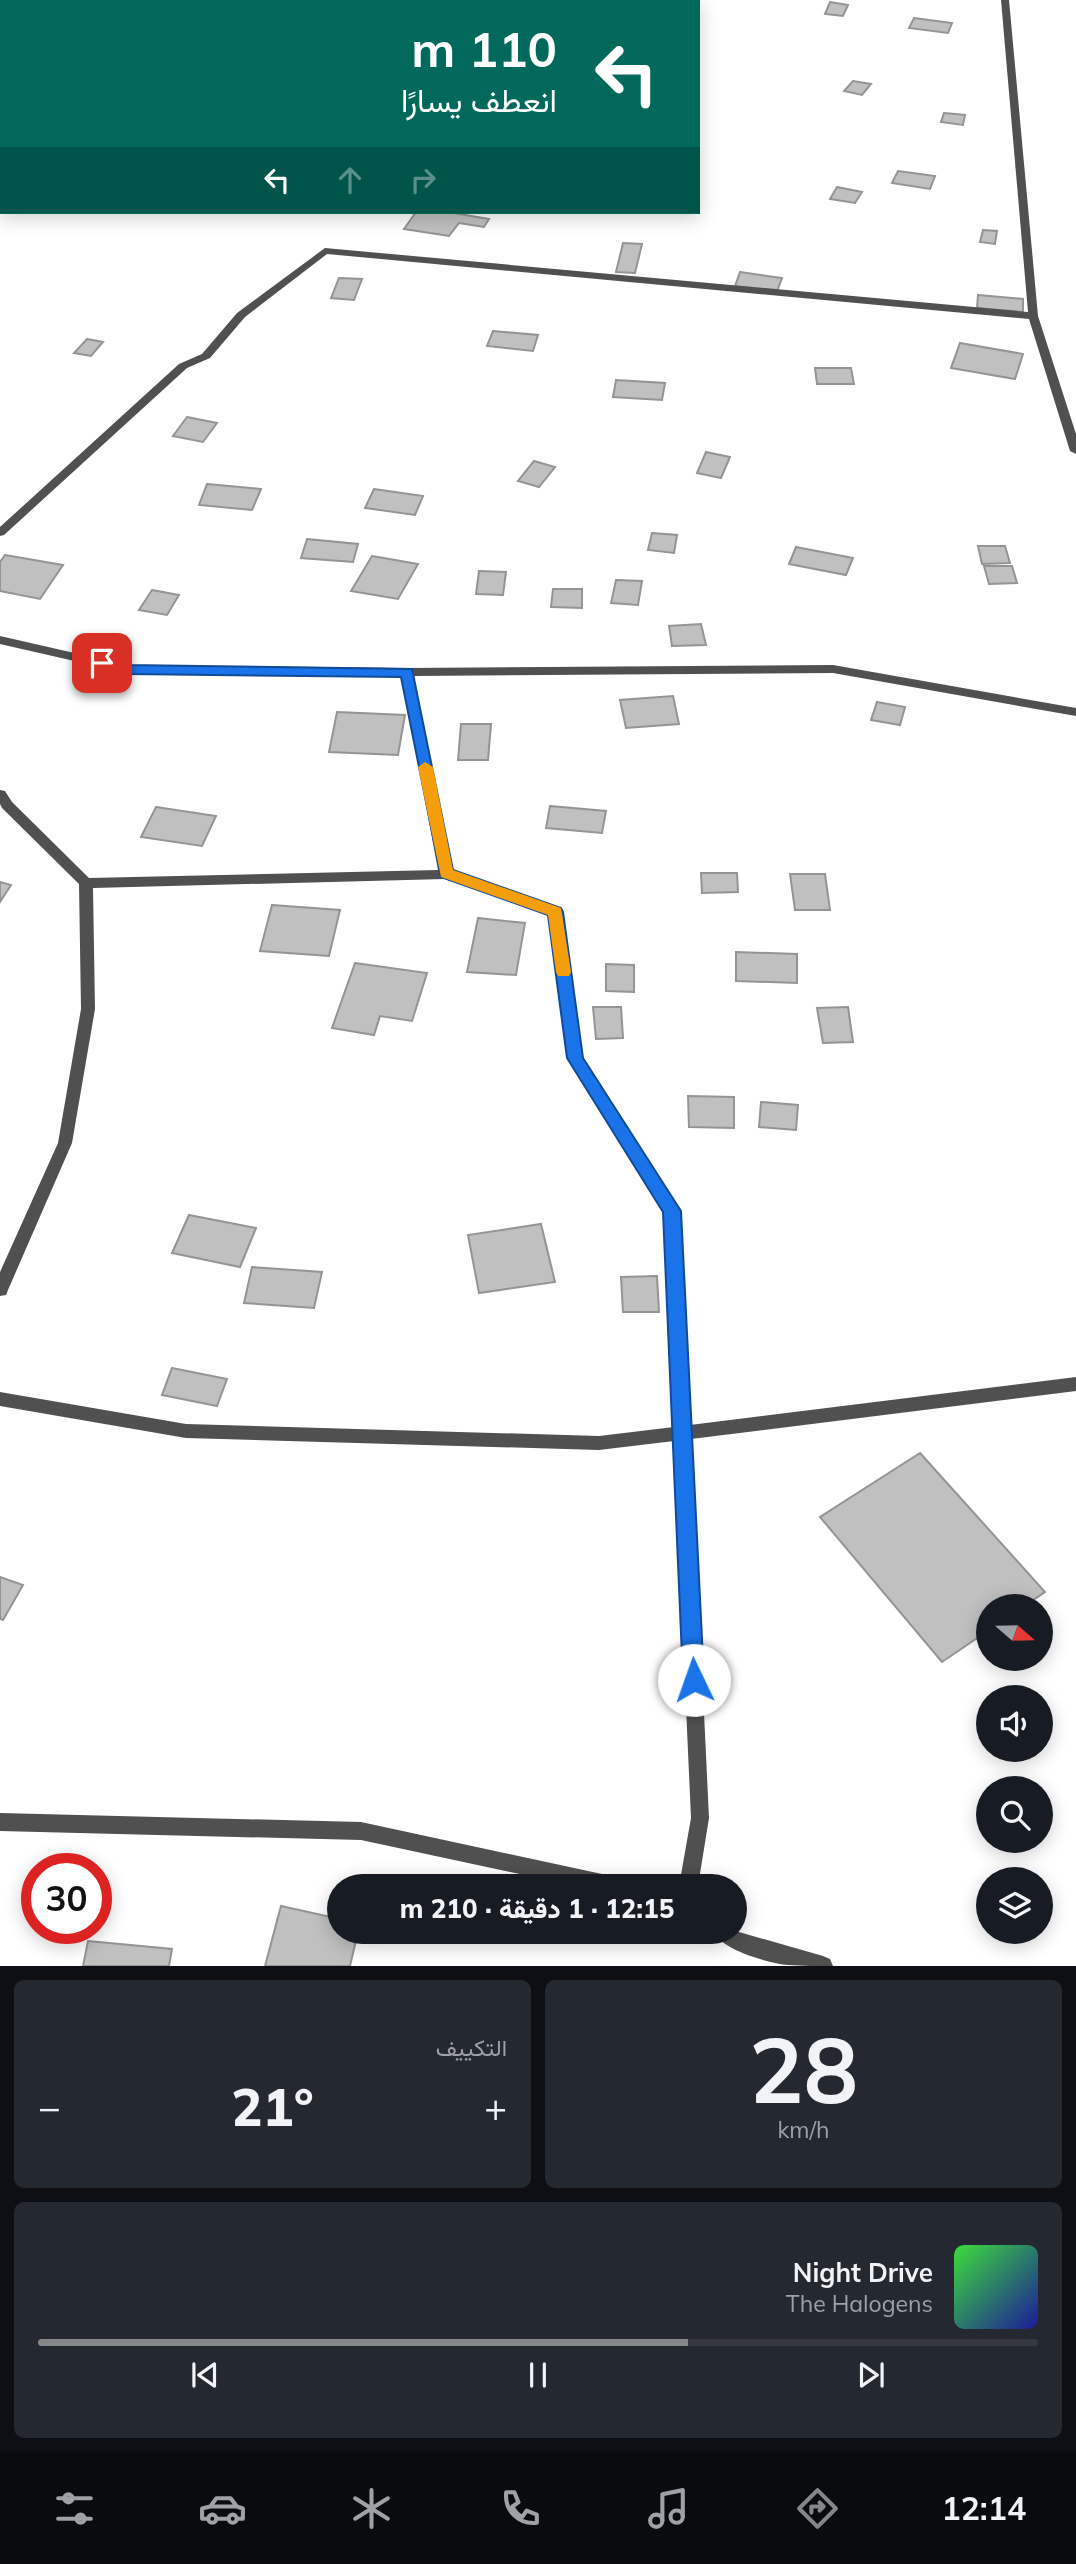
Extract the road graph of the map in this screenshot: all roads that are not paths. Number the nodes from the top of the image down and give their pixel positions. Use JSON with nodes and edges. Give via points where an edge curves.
{"nodes":[{"id":1,"x":1005,"y":0,"type":"edge"},
{"id":2,"x":1033,"y":316,"type":"junction"},
{"id":3,"x":1076,"y":451,"type":"edge"},
{"id":4,"x":0,"y":533,"type":"edge"},
{"id":5,"x":0,"y":640,"type":"edge"},
{"id":6,"x":407,"y":672,"type":"junction"},
{"id":7,"x":1076,"y":712,"type":"edge"},
{"id":8,"x":0,"y":794,"type":"edge"},
{"id":9,"x":446,"y":874,"type":"junction"},
{"id":10,"x":86,"y":883,"type":"junction"},
{"id":11,"x":0,"y":1290,"type":"edge"},
{"id":12,"x":1076,"y":1384,"type":"edge"},
{"id":13,"x":0,"y":1399,"type":"edge"},
{"id":14,"x":682,"y":1432,"type":"junction"},
{"id":15,"x":0,"y":1822,"type":"edge"},
{"id":16,"x":560,"y":1874,"type":"edge"},
{"id":17,"x":691,"y":1874,"type":"edge"},
{"id":18,"x":747,"y":1944,"type":"edge"},
{"id":19,"x":823,"y":1965,"type":"edge"}],
"edges":[{"from":1,"to":2,"type":"street"},
{"from":2,"to":3,"type":"street"},
{"from":2,"to":4,"type":"street","via":[[325,251],[241,315],[206,356],[183,366]]},
{"from":5,"to":6,"type":"street","via":[[127,669]]},
{"from":6,"to":7,"type":"street","via":[[833,669]]},
{"from":6,"to":9,"type":"street"},
{"from":8,"to":10,"type":"street"},
{"from":9,"to":10,"type":"street"},
{"from":9,"to":14,"type":"street","via":[[555,912],[575,1058],[672,1211]]},
{"from":10,"to":11,"type":"street","via":[[88,1010],[65,1143]]},
{"from":12,"to":14,"type":"street"},
{"from":13,"to":14,"type":"street","via":[[186,1432],[599,1443]]},
{"from":14,"to":17,"type":"street","via":[[700,1818]]},
{"from":15,"to":16,"type":"street","via":[[361,1831]]},
{"from":18,"to":19,"type":"street"}]}
